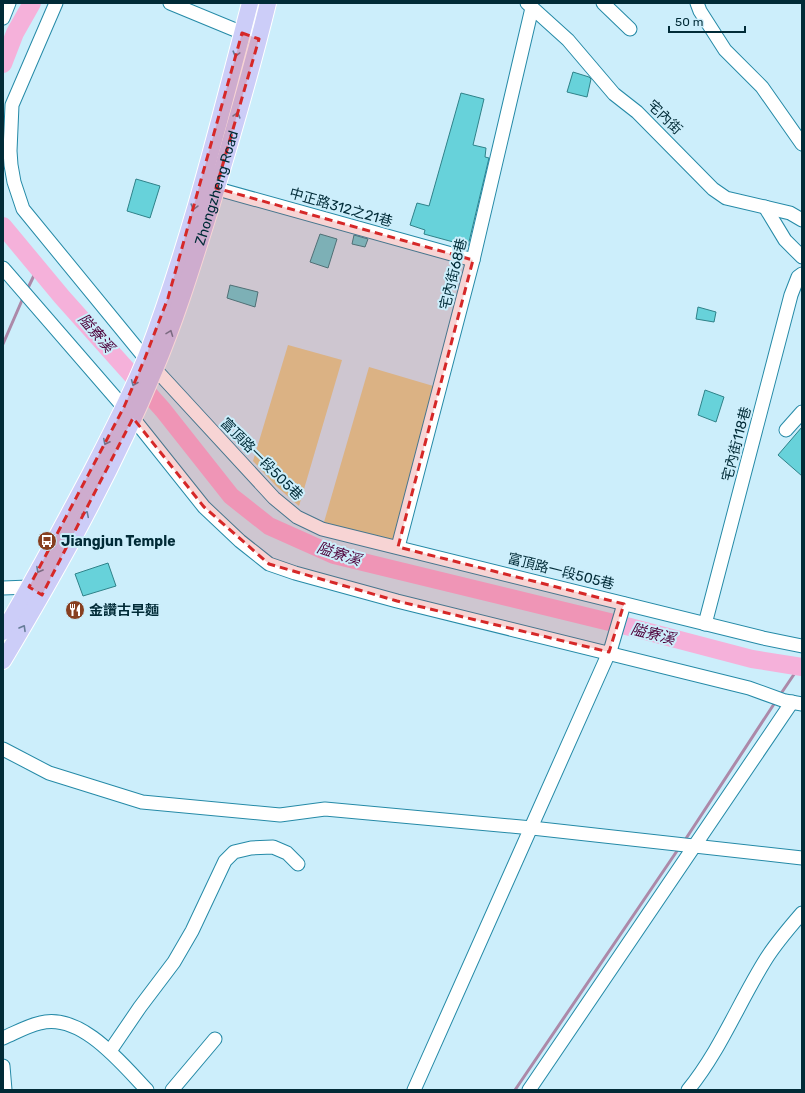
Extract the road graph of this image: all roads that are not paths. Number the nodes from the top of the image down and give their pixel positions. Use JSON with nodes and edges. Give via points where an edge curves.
{"nodes":[{"id":1,"x":9,"y":3,"type":"edge"},
{"id":2,"x":56,"y":3,"type":"edge"},
{"id":3,"x":170,"y":3,"type":"edge"},
{"id":4,"x":250,"y":3,"type":"edge"},
{"id":5,"x":268,"y":3,"type":"edge"},
{"id":6,"x":603,"y":3,"type":"edge"},
{"id":7,"x":697,"y":3,"type":"edge"},
{"id":8,"x":529,"y":5,"type":"edge"},
{"id":9,"x":3,"y":18,"type":"edge"},
{"id":10,"x":630,"y":28,"type":"dead end"},
{"id":11,"x":242,"y":33,"type":"junction"},
{"id":12,"x":259,"y":39,"type":"junction"},
{"id":13,"x":802,"y":144,"type":"edge"},
{"id":14,"x":201,"y":184,"type":"junction"},
{"id":15,"x":216,"y":188,"type":"junction"},
{"id":16,"x":765,"y":207,"type":"junction"},
{"id":17,"x":802,"y":220,"type":"edge"},
{"id":18,"x":802,"y":257,"type":"edge"},
{"id":19,"x":473,"y":260,"type":"junction"},
{"id":20,"x":3,"y":268,"type":"edge"},
{"id":21,"x":802,"y":274,"type":"edge"},
{"id":22,"x":150,"y":364,"type":"junction"},
{"id":23,"x":802,"y":412,"type":"edge"},
{"id":24,"x":129,"y":413,"type":"junction"},
{"id":25,"x":786,"y":430,"type":"dead end"},
{"id":26,"x":398,"y":547,"type":"junction"},
{"id":27,"x":3,"y":588,"type":"edge"},
{"id":28,"x":36,"y":591,"type":"junction"},
{"id":29,"x":623,"y":607,"type":"junction"},
{"id":30,"x":706,"y":624,"type":"junction"},
{"id":31,"x":3,"y":632,"type":"edge"},
{"id":32,"x":802,"y":646,"type":"edge"},
{"id":33,"x":610,"y":650,"type":"junction"},
{"id":34,"x":3,"y":661,"type":"edge"},
{"id":35,"x":789,"y":701,"type":"edge"},
{"id":36,"x":3,"y":749,"type":"edge"},
{"id":37,"x":532,"y":828,"type":"junction"},
{"id":38,"x":689,"y":846,"type":"junction"},
{"id":39,"x":802,"y":858,"type":"edge"},
{"id":40,"x":298,"y":864,"type":"dead end"},
{"id":41,"x":802,"y":913,"type":"edge"},
{"id":42,"x":3,"y":1038,"type":"edge"},
{"id":43,"x":215,"y":1039,"type":"dead end"},
{"id":44,"x":110,"y":1051,"type":"junction"},
{"id":45,"x":3,"y":1066,"type":"edge"},
{"id":46,"x":5,"y":1090,"type":"edge"},
{"id":47,"x":147,"y":1090,"type":"edge"},
{"id":48,"x":172,"y":1090,"type":"edge"},
{"id":49,"x":414,"y":1090,"type":"edge"},
{"id":50,"x":529,"y":1090,"type":"edge"},
{"id":51,"x":688,"y":1090,"type":"edge"}],
"edges":[{"from":1,"to":9,"type":"street"},
{"from":2,"to":22,"type":"street","name":"富頂路一段505巷","via":[[12,105],[10,151],[14,182],[23,209],[32,222]]},
{"from":3,"to":11,"type":"street"},
{"from":4,"to":11,"type":"main road","name":"Zhongzheng Road"},
{"from":5,"to":12,"type":"main road","name":"Zhongzheng Road"},
{"from":6,"to":10,"type":"street"},
{"from":7,"to":13,"type":"street","via":[[725,50],[762,87]]},
{"from":8,"to":16,"type":"street","name":"宅內街","via":[[568,40],[614,94],[648,123],[713,188],[726,198]]},
{"from":8,"to":19,"type":"street","name":"宅內街68巷"},
{"from":11,"to":12,"type":"street"},
{"from":11,"to":14,"type":"main road","name":"Zhongzheng Road","one_way":true},
{"from":15,"to":12,"type":"main road","name":"Zhongzheng Road","one_way":true},
{"from":14,"to":15,"type":"street","name":"中正路312之21巷"},
{"from":14,"to":22,"type":"main road","name":"Zhongzheng Road","one_way":true},
{"from":15,"to":19,"type":"street","name":"中正路312之21巷"},
{"from":22,"to":15,"type":"main road","name":"Zhongzheng Road","one_way":true,"via":[[182,302]]},
{"from":16,"to":17,"type":"street","name":"宅內街"},
{"from":16,"to":18,"type":"street","via":[[785,240]]},
{"from":19,"to":26,"type":"street","name":"宅內街68巷"},
{"from":20,"to":24,"type":"street"},
{"from":21,"to":30,"type":"street","name":"宅內街118巷","via":[[791,295]]},
{"from":22,"to":24,"type":"main road"},
{"from":22,"to":26,"type":"street","name":"富頂路一段505巷","via":[[274,498],[298,517],[322,529]]},
{"from":23,"to":25,"type":"street"},
{"from":24,"to":28,"type":"main road"},
{"from":24,"to":33,"type":"street","via":[[204,507],[240,542],[268,564],[390,599]]},
{"from":26,"to":29,"type":"street","name":"富頂路一段505巷"},
{"from":27,"to":28,"type":"street"},
{"from":28,"to":31,"type":"main road"},
{"from":34,"to":28,"type":"main road","one_way":true},
{"from":29,"to":30,"type":"street","name":"富頂路一段505巷"},
{"from":29,"to":33,"type":"street"},
{"from":30,"to":32,"type":"street","name":"富頂路一段505巷"},
{"from":33,"to":35,"type":"street"},
{"from":33,"to":37,"type":"street"},
{"from":35,"to":38,"type":"street"},
{"from":36,"to":37,"type":"street","via":[[49,773],[142,802],[280,815],[325,810]]},
{"from":37,"to":38,"type":"street"},
{"from":37,"to":49,"type":"street"},
{"from":38,"to":39,"type":"street"},
{"from":38,"to":50,"type":"street"},
{"from":40,"to":44,"type":"street","via":[[287,853],[273,847],[234,852],[225,861],[192,931],[174,962]]},
{"from":41,"to":51,"type":"street","via":[[767,958],[716,1049]]},
{"from":42,"to":44,"type":"street","via":[[40,1023],[58,1021],[79,1028]]},
{"from":43,"to":48,"type":"street"},
{"from":44,"to":47,"type":"street"},
{"from":45,"to":46,"type":"street"}]}
